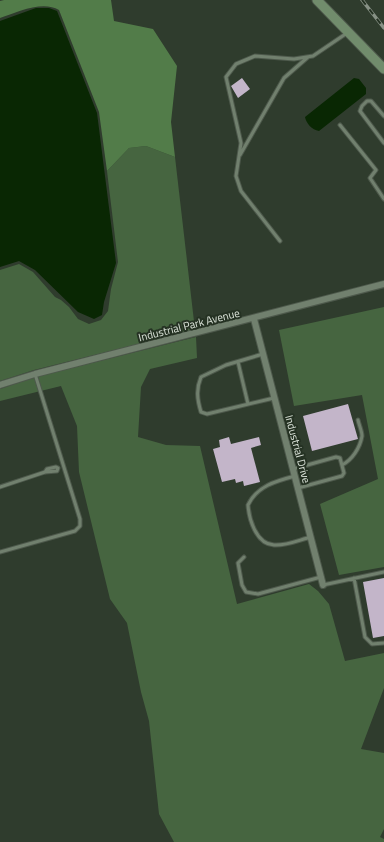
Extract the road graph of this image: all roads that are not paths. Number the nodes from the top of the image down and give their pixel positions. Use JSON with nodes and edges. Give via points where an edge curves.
{"nodes":[{"id":1,"x":317,"y":0,"type":"edge"},
{"id":2,"x":348,"y":32,"type":"junction"},
{"id":3,"x":308,"y":56,"type":"junction"},
{"id":4,"x":384,"y":69,"type":"edge"},
{"id":5,"x":384,"y":116,"type":"edge"},
{"id":6,"x":340,"y":125,"type":"dead end"},
{"id":7,"x":384,"y":143,"type":"edge"},
{"id":8,"x":239,"y":156,"type":"junction"},
{"id":9,"x":384,"y":199,"type":"edge"},
{"id":10,"x":280,"y":241,"type":"dead end"},
{"id":11,"x":384,"y":284,"type":"edge"},
{"id":12,"x":254,"y":319,"type":"junction"},
{"id":13,"x":263,"y":354,"type":"junction"},
{"id":14,"x":238,"y":362,"type":"junction"},
{"id":15,"x":35,"y":374,"type":"junction"},
{"id":16,"x":0,"y":385,"type":"edge"},
{"id":17,"x":275,"y":398,"type":"junction"},
{"id":18,"x":248,"y":404,"type":"junction"},
{"id":19,"x":358,"y":420,"type":"dead end"},
{"id":20,"x":342,"y":465,"type":"junction"},
{"id":21,"x":64,"y":467,"type":"junction"},
{"id":22,"x":293,"y":469,"type":"junction"},
{"id":23,"x":295,"y":476,"type":"junction"},
{"id":24,"x":0,"y":487,"type":"edge"},
{"id":25,"x":298,"y":488,"type":"junction"},
{"id":26,"x":311,"y":537,"type":"junction"},
{"id":27,"x":0,"y":552,"type":"edge"},
{"id":28,"x":244,"y":557,"type":"dead end"},
{"id":29,"x":384,"y":572,"type":"edge"},
{"id":30,"x":321,"y":577,"type":"junction"},
{"id":31,"x":354,"y":578,"type":"junction"},
{"id":32,"x":323,"y":585,"type":"joint"},
{"id":33,"x":384,"y":643,"type":"edge"}],
"edges":[{"from":1,"to":2,"type":"street"},
{"from":2,"to":3,"type":"lane","via":[[313,56]]},
{"from":2,"to":4,"type":"street"},
{"from":3,"to":8,"type":"lane","via":[[284,78]]},
{"from":3,"to":8,"type":"lane","via":[[294,59],[255,56],[236,64],[226,78],[240,143]]},
{"from":5,"to":7,"type":"lane","via":[[371,101],[367,101],[360,111]]},
{"from":6,"to":9,"type":"lane","via":[[376,170],[370,178]]},
{"from":8,"to":10,"type":"lane","via":[[236,176],[241,190]]},
{"from":11,"to":12,"type":"street","name":"Industrial Park Avenue"},
{"from":12,"to":13,"type":"street","name":"Industrial Drive"},
{"from":12,"to":15,"type":"street","name":"Industrial Park Avenue"},
{"from":13,"to":14,"type":"lane"},
{"from":13,"to":17,"type":"street","name":"Industrial Drive"},
{"from":14,"to":18,"type":"lane"},
{"from":14,"to":18,"type":"lane","via":[[202,377],[196,388],[198,403],[201,412],[207,414]]},
{"from":15,"to":16,"type":"street","name":"Industrial Park Avenue"},
{"from":15,"to":21,"type":"lane"},
{"from":17,"to":18,"type":"lane"},
{"from":17,"to":22,"type":"street","name":"Industrial Drive"},
{"from":19,"to":20,"type":"lane","via":[[361,439],[350,461]]},
{"from":20,"to":22,"type":"lane","via":[[340,458],[336,457]]},
{"from":20,"to":25,"type":"lane","via":[[342,476]]},
{"from":21,"to":24,"type":"lane"},
{"from":21,"to":27,"type":"lane","via":[[80,519],[78,529]]},
{"from":22,"to":23,"type":"street","name":"Industrial Drive"},
{"from":23,"to":25,"type":"street","name":"Industrial Drive"},
{"from":23,"to":26,"type":"lane","via":[[266,485],[257,492],[248,505],[249,518],[262,539],[269,544],[281,545]]},
{"from":25,"to":26,"type":"street","name":"Industrial Drive"},
{"from":26,"to":30,"type":"street","name":"Industrial Drive"},
{"from":28,"to":30,"type":"lane","via":[[238,563],[242,585],[246,592],[252,594]]},
{"from":29,"to":31,"type":"lane"},
{"from":30,"to":32,"type":"street","name":"Industrial Drive"},
{"from":31,"to":32,"type":"lane"},
{"from":31,"to":33,"type":"lane","via":[[365,637],[372,644]]}]}
